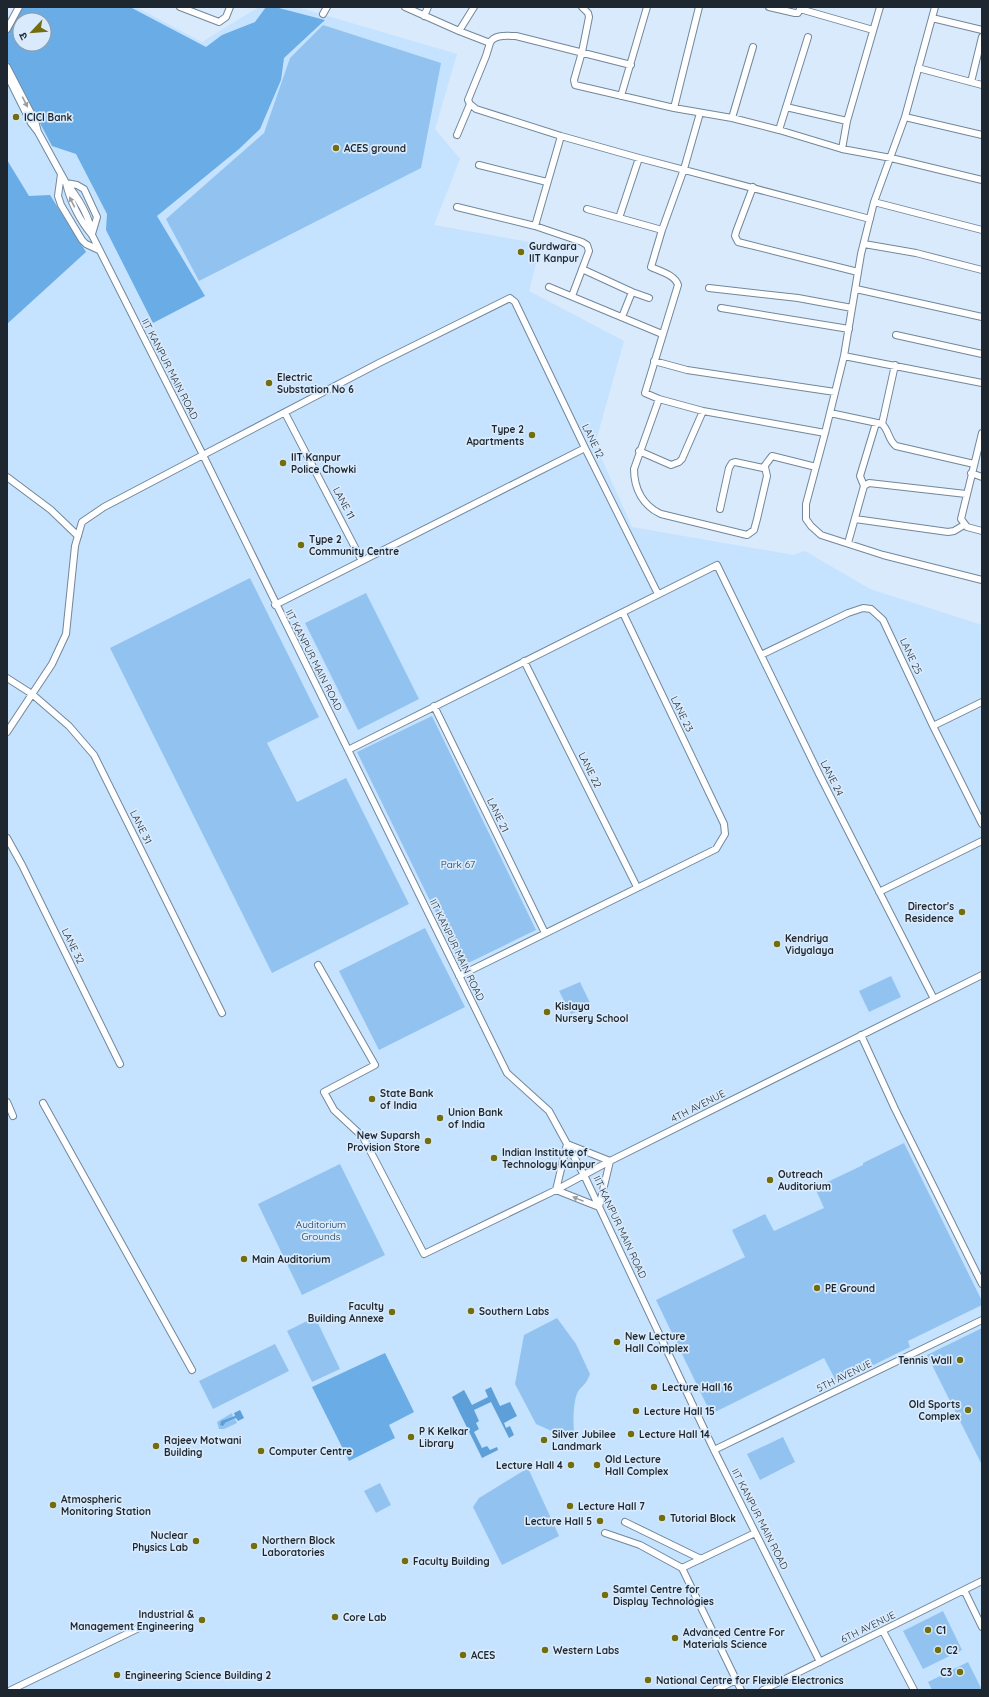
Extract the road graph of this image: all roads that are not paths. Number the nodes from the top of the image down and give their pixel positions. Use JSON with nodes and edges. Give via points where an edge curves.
{"nodes":[{"id":1,"x":19,"y":7,"type":"edge"},
{"id":2,"x":180,"y":7,"type":"edge"},
{"id":3,"x":230,"y":7,"type":"edge"},
{"id":4,"x":327,"y":7,"type":"edge"},
{"id":5,"x":405,"y":7,"type":"edge"},
{"id":6,"x":428,"y":7,"type":"edge"},
{"id":7,"x":474,"y":7,"type":"edge"},
{"id":8,"x":582,"y":7,"type":"edge"},
{"id":9,"x":647,"y":7,"type":"edge"},
{"id":10,"x":699,"y":7,"type":"edge"},
{"id":11,"x":769,"y":7,"type":"edge"},
{"id":12,"x":880,"y":7,"type":"edge"},
{"id":13,"x":935,"y":7,"type":"edge"},
{"id":14,"x":801,"y":8,"type":"edge"},
{"id":15,"x":324,"y":14,"type":"dead end"},
{"id":16,"x":424,"y":16,"type":"junction"},
{"id":17,"x":932,"y":18,"type":"junction"},
{"id":18,"x":7,"y":29,"type":"edge"},
{"id":19,"x":873,"y":30,"type":"junction"},
{"id":20,"x":982,"y":30,"type":"edge"},
{"id":21,"x":459,"y":31,"type":"junction"},
{"id":22,"x":808,"y":37,"type":"dead end"},
{"id":23,"x":982,"y":37,"type":"edge"},
{"id":24,"x":490,"y":43,"type":"junction"},
{"id":25,"x":753,"y":47,"type":"dead end"},
{"id":26,"x":582,"y":52,"type":"junction"},
{"id":27,"x":631,"y":65,"type":"junction"},
{"id":28,"x":7,"y":67,"type":"edge"},
{"id":29,"x":918,"y":68,"type":"junction"},
{"id":30,"x":7,"y":75,"type":"edge"},
{"id":31,"x":971,"y":82,"type":"junction"},
{"id":32,"x":982,"y":85,"type":"edge"},
{"id":33,"x":621,"y":96,"type":"junction"},
{"id":34,"x":470,"y":104,"type":"junction"},
{"id":35,"x":786,"y":107,"type":"junction"},
{"id":36,"x":674,"y":108,"type":"junction"},
{"id":37,"x":700,"y":113,"type":"junction"},
{"id":38,"x":905,"y":117,"type":"junction"},
{"id":39,"x":732,"y":118,"type":"junction"},
{"id":40,"x":847,"y":121,"type":"junction"},
{"id":41,"x":779,"y":130,"type":"junction"},
{"id":42,"x":38,"y":132,"type":"junction"},
{"id":43,"x":457,"y":135,"type":"dead end"},
{"id":44,"x":982,"y":135,"type":"edge"},
{"id":45,"x":561,"y":136,"type":"junction"},
{"id":46,"x":842,"y":149,"type":"junction"},
{"id":47,"x":638,"y":158,"type":"junction"},
{"id":48,"x":891,"y":158,"type":"junction"},
{"id":49,"x":479,"y":165,"type":"dead end"},
{"id":50,"x":684,"y":169,"type":"junction"},
{"id":51,"x":61,"y":174,"type":"junction"},
{"id":52,"x":982,"y":180,"type":"edge"},
{"id":53,"x":547,"y":182,"type":"junction"},
{"id":54,"x":66,"y":183,"type":"junction"},
{"id":55,"x":753,"y":187,"type":"junction"},
{"id":56,"x":874,"y":202,"type":"junction"},
{"id":57,"x":457,"y":207,"type":"dead end"},
{"id":58,"x":586,"y":210,"type":"dead end"},
{"id":59,"x":619,"y":218,"type":"junction"},
{"id":60,"x":870,"y":219,"type":"junction"},
{"id":61,"x":535,"y":226,"type":"junction"},
{"id":62,"x":662,"y":230,"type":"junction"},
{"id":63,"x":982,"y":230,"type":"edge"},
{"id":64,"x":92,"y":236,"type":"junction"},
{"id":65,"x":864,"y":244,"type":"junction"},
{"id":66,"x":99,"y":250,"type":"junction"},
{"id":67,"x":582,"y":270,"type":"junction"},
{"id":68,"x":982,"y":270,"type":"edge"},
{"id":69,"x":858,"y":272,"type":"junction"},
{"id":70,"x":550,"y":287,"type":"dead end"},
{"id":71,"x":709,"y":288,"type":"dead end"},
{"id":72,"x":856,"y":289,"type":"junction"},
{"id":73,"x":632,"y":292,"type":"junction"},
{"id":74,"x":572,"y":296,"type":"junction"},
{"id":75,"x":649,"y":298,"type":"dead end"},
{"id":76,"x":721,"y":308,"type":"dead end"},
{"id":77,"x":852,"y":308,"type":"junction"},
{"id":78,"x":622,"y":317,"type":"junction"},
{"id":79,"x":982,"y":317,"type":"edge"},
{"id":80,"x":848,"y":329,"type":"junction"},
{"id":81,"x":662,"y":334,"type":"junction"},
{"id":82,"x":896,"y":335,"type":"dead end"},
{"id":83,"x":982,"y":354,"type":"edge"},
{"id":84,"x":844,"y":356,"type":"junction"},
{"id":85,"x":654,"y":361,"type":"junction"},
{"id":86,"x":895,"y":365,"type":"junction"},
{"id":87,"x":982,"y":383,"type":"edge"},
{"id":88,"x":835,"y":392,"type":"junction"},
{"id":89,"x":659,"y":399,"type":"junction"},
{"id":90,"x":703,"y":411,"type":"junction"},
{"id":91,"x":284,"y":413,"type":"junction"},
{"id":92,"x":830,"y":413,"type":"junction"},
{"id":93,"x":879,"y":423,"type":"junction"},
{"id":94,"x":825,"y":433,"type":"junction"},
{"id":95,"x":982,"y":433,"type":"edge"},
{"id":96,"x":585,"y":448,"type":"junction"},
{"id":97,"x":639,"y":451,"type":"junction"},
{"id":98,"x":203,"y":455,"type":"junction"},
{"id":99,"x":974,"y":464,"type":"junction"},
{"id":100,"x":765,"y":467,"type":"junction"},
{"id":101,"x":816,"y":467,"type":"junction"},
{"id":102,"x":971,"y":473,"type":"junction"},
{"id":103,"x":7,"y":477,"type":"edge"},
{"id":104,"x":982,"y":477,"type":"edge"},
{"id":105,"x":864,"y":486,"type":"junction"},
{"id":106,"x":966,"y":494,"type":"junction"},
{"id":107,"x":720,"y":509,"type":"dead end"},
{"id":108,"x":855,"y":519,"type":"junction"},
{"id":109,"x":964,"y":525,"type":"junction"},
{"id":110,"x":982,"y":531,"type":"edge"},
{"id":111,"x":78,"y":536,"type":"junction"},
{"id":112,"x":848,"y":543,"type":"junction"},
{"id":113,"x":362,"y":561,"type":"junction"},
{"id":114,"x":982,"y":580,"type":"edge"},
{"id":115,"x":658,"y":594,"type":"junction"},
{"id":116,"x":275,"y":605,"type":"junction"},
{"id":117,"x":623,"y":613,"type":"junction"},
{"id":118,"x":761,"y":656,"type":"junction"},
{"id":119,"x":524,"y":661,"type":"junction"},
{"id":120,"x":7,"y":678,"type":"edge"},
{"id":121,"x":32,"y":694,"type":"junction"},
{"id":122,"x":982,"y":702,"type":"edge"},
{"id":123,"x":434,"y":706,"type":"junction"},
{"id":124,"x":933,"y":726,"type":"junction"},
{"id":125,"x":7,"y":732,"type":"edge"},
{"id":126,"x":348,"y":750,"type":"junction"},
{"id":127,"x":982,"y":824,"type":"edge"},
{"id":128,"x":7,"y":838,"type":"edge"},
{"id":129,"x":982,"y":841,"type":"edge"},
{"id":130,"x":638,"y":887,"type":"junction"},
{"id":131,"x":879,"y":892,"type":"junction"},
{"id":132,"x":545,"y":933,"type":"junction"},
{"id":133,"x":318,"y":965,"type":"dead end"},
{"id":134,"x":982,"y":975,"type":"edge"},
{"id":135,"x":459,"y":976,"type":"junction"},
{"id":136,"x":934,"y":999,"type":"junction"},
{"id":137,"x":222,"y":1013,"type":"dead end"},
{"id":138,"x":861,"y":1035,"type":"junction"},
{"id":139,"x":120,"y":1064,"type":"dead end"},
{"id":140,"x":7,"y":1102,"type":"edge"},
{"id":141,"x":43,"y":1103,"type":"dead end"},
{"id":142,"x":13,"y":1116,"type":"dead end"},
{"id":143,"x":567,"y":1144,"type":"junction"},
{"id":144,"x":610,"y":1161,"type":"junction"},
{"id":145,"x":584,"y":1175,"type":"junction"},
{"id":146,"x":556,"y":1190,"type":"junction"},
{"id":147,"x":599,"y":1207,"type":"junction"},
{"id":148,"x":982,"y":1284,"type":"edge"},
{"id":149,"x":982,"y":1320,"type":"edge"},
{"id":150,"x":192,"y":1370,"type":"dead end"},
{"id":151,"x":714,"y":1450,"type":"junction"},
{"id":152,"x":625,"y":1522,"type":"dead end"},
{"id":153,"x":605,"y":1533,"type":"dead end"},
{"id":154,"x":755,"y":1533,"type":"junction"},
{"id":155,"x":701,"y":1559,"type":"junction"},
{"id":156,"x":682,"y":1568,"type":"junction"},
{"id":157,"x":982,"y":1581,"type":"edge"},
{"id":158,"x":964,"y":1590,"type":"junction"},
{"id":159,"x":140,"y":1627,"type":"dead end"},
{"id":160,"x":982,"y":1627,"type":"edge"},
{"id":161,"x":884,"y":1631,"type":"junction"},
{"id":162,"x":820,"y":1662,"type":"junction"},
{"id":163,"x":736,"y":1680,"type":"junction"},
{"id":164,"x":11,"y":1690,"type":"edge"},
{"id":165,"x":716,"y":1690,"type":"edge"},
{"id":166,"x":741,"y":1690,"type":"edge"},
{"id":167,"x":763,"y":1690,"type":"edge"},
{"id":168,"x":914,"y":1690,"type":"edge"}],
"edges":[{"from":1,"to":18,"type":"street"},
{"from":2,"to":3,"type":"street","via":[[219,22],[226,17]]},
{"from":4,"to":15,"type":"street"},
{"from":5,"to":16,"type":"street"},
{"from":6,"to":16,"type":"street"},
{"from":7,"to":21,"type":"street"},
{"from":8,"to":26,"type":"street","via":[[589,17]]},
{"from":9,"to":27,"type":"street"},
{"from":10,"to":36,"type":"street"},
{"from":11,"to":14,"type":"street","via":[[791,13],[798,12]]},
{"from":12,"to":19,"type":"street"},
{"from":13,"to":17,"type":"street"},
{"from":14,"to":19,"type":"street"},
{"from":16,"to":21,"type":"street"},
{"from":17,"to":20,"type":"street"},
{"from":17,"to":29,"type":"street"},
{"from":19,"to":40,"type":"street"},
{"from":21,"to":24,"type":"street"},
{"from":22,"to":35,"type":"street"},
{"from":23,"to":31,"type":"street"},
{"from":24,"to":26,"type":"street","via":[[496,37],[516,36]]},
{"from":24,"to":34,"type":"street","via":[[470,92]]},
{"from":25,"to":39,"type":"street"},
{"from":26,"to":27,"type":"street"},
{"from":26,"to":33,"type":"street","via":[[574,80],[575,85]]},
{"from":27,"to":33,"type":"street"},
{"from":28,"to":42,"type":"street","name":"IIT KANPUR MAIN ROAD","one_way":true,"via":[[35,121]]},
{"from":29,"to":31,"type":"street"},
{"from":29,"to":38,"type":"street"},
{"from":30,"to":42,"type":"street","name":"IIT KANPUR MAIN ROAD"},
{"from":31,"to":32,"type":"street"},
{"from":33,"to":36,"type":"street"},
{"from":34,"to":43,"type":"street"},
{"from":34,"to":45,"type":"street","via":[[476,109]]},
{"from":35,"to":40,"type":"street"},
{"from":35,"to":41,"type":"street"},
{"from":36,"to":37,"type":"street"},
{"from":37,"to":39,"type":"street"},
{"from":37,"to":50,"type":"street"},
{"from":38,"to":44,"type":"street"},
{"from":38,"to":48,"type":"street"},
{"from":39,"to":41,"type":"street"},
{"from":40,"to":46,"type":"street"},
{"from":41,"to":46,"type":"street"},
{"from":42,"to":51,"type":"street","name":"IIT KANPUR MAIN ROAD"},
{"from":45,"to":47,"type":"street"},
{"from":45,"to":53,"type":"street"},
{"from":46,"to":48,"type":"street"},
{"from":47,"to":50,"type":"street"},
{"from":47,"to":59,"type":"street"},
{"from":48,"to":52,"type":"street"},
{"from":48,"to":56,"type":"street"},
{"from":49,"to":53,"type":"street"},
{"from":50,"to":55,"type":"street"},
{"from":50,"to":62,"type":"street"},
{"from":51,"to":54,"type":"street","name":"IIT KANPUR MAIN ROAD"},
{"from":51,"to":66,"type":"street","via":[[57,191],[61,205],[82,240]]},
{"from":53,"to":61,"type":"street"},
{"from":54,"to":64,"type":"street","name":"IIT KANPUR MAIN ROAD","via":[[69,195]]},
{"from":54,"to":64,"type":"street","via":[[82,187],[87,192],[97,217]]},
{"from":55,"to":60,"type":"street"},
{"from":55,"to":69,"type":"street","via":[[736,232],[738,242]]},
{"from":56,"to":60,"type":"street"},
{"from":56,"to":63,"type":"street"},
{"from":57,"to":61,"type":"street"},
{"from":58,"to":59,"type":"street"},
{"from":59,"to":62,"type":"street"},
{"from":60,"to":65,"type":"street"},
{"from":61,"to":67,"type":"street","via":[[587,245],[589,251]]},
{"from":62,"to":81,"type":"street","via":[[651,267],[677,280],[678,285]]},
{"from":64,"to":66,"type":"street","name":"IIT KANPUR MAIN ROAD"},
{"from":65,"to":68,"type":"street","via":[[916,253]]},
{"from":65,"to":69,"type":"street"},
{"from":66,"to":98,"type":"street","name":"IIT KANPUR MAIN ROAD"},
{"from":67,"to":73,"type":"street"},
{"from":67,"to":74,"type":"street"},
{"from":69,"to":72,"type":"street"},
{"from":70,"to":74,"type":"street"},
{"from":71,"to":77,"type":"street","via":[[798,298]]},
{"from":72,"to":77,"type":"street"},
{"from":72,"to":79,"type":"street"},
{"from":73,"to":75,"type":"street"},
{"from":73,"to":78,"type":"street"},
{"from":74,"to":78,"type":"street"},
{"from":76,"to":80,"type":"street"},
{"from":77,"to":80,"type":"street"},
{"from":78,"to":81,"type":"street"},
{"from":80,"to":84,"type":"street"},
{"from":81,"to":85,"type":"street"},
{"from":82,"to":83,"type":"street"},
{"from":84,"to":86,"type":"street"},
{"from":84,"to":88,"type":"street"},
{"from":85,"to":88,"type":"street","via":[[687,370]]},
{"from":85,"to":89,"type":"street","via":[[645,391],[646,395]]},
{"from":86,"to":87,"type":"street"},
{"from":86,"to":93,"type":"street"},
{"from":88,"to":92,"type":"street"},
{"from":89,"to":90,"type":"street"},
{"from":89,"to":97,"type":"street"},
{"from":90,"to":94,"type":"street"},
{"from":90,"to":97,"type":"street","via":[[679,462],[671,465]]},
{"from":91,"to":96,"type":"street","name":"LANE 12","via":[[510,298],[515,302]]},
{"from":91,"to":98,"type":"street"},
{"from":91,"to":113,"type":"street","name":"LANE 11"},
{"from":92,"to":93,"type":"street"},
{"from":92,"to":94,"type":"street"},
{"from":93,"to":99,"type":"street","via":[[887,430],[891,442],[896,446]]},
{"from":93,"to":105,"type":"street","via":[[860,476]]},
{"from":94,"to":101,"type":"street"},
{"from":95,"to":99,"type":"street"},
{"from":96,"to":113,"type":"street"},
{"from":96,"to":115,"type":"street","name":"LANE 12"},
{"from":97,"to":100,"type":"street","via":[[634,478],[638,493],[651,510],[747,535],[754,530],[757,519],[767,476]]},
{"from":98,"to":111,"type":"street","via":[[104,507],[82,522]]},
{"from":98,"to":116,"type":"street","name":"IIT KANPUR MAIN ROAD"},
{"from":99,"to":102,"type":"street"},
{"from":100,"to":101,"type":"street","via":[[772,456]]},
{"from":100,"to":107,"type":"street","via":[[732,463]]},
{"from":101,"to":112,"type":"street","via":[[806,504],[806,519],[821,535]]},
{"from":102,"to":104,"type":"street"},
{"from":102,"to":106,"type":"street"},
{"from":103,"to":111,"type":"street","via":[[51,510]]},
{"from":105,"to":106,"type":"street","via":[[869,482]]},
{"from":105,"to":108,"type":"street"},
{"from":106,"to":109,"type":"street","via":[[961,519]]},
{"from":108,"to":109,"type":"street","via":[[948,532]]},
{"from":108,"to":112,"type":"street"},
{"from":109,"to":110,"type":"street"},
{"from":111,"to":121,"type":"street","via":[[66,634],[52,664]]},
{"from":112,"to":114,"type":"street","via":[[883,555]]},
{"from":113,"to":116,"type":"street"},
{"from":115,"to":117,"type":"street"},
{"from":115,"to":118,"type":"street","name":"LANE 24","via":[[717,564]]},
{"from":116,"to":126,"type":"street","name":"IIT KANPUR MAIN ROAD"},
{"from":117,"to":119,"type":"street"},
{"from":117,"to":130,"type":"street","name":"LANE 23","via":[[724,824],[725,834],[716,849]]},
{"from":118,"to":124,"type":"street","name":"LANE 25","via":[[848,613],[863,608],[871,609],[883,620]]},
{"from":118,"to":131,"type":"street","name":"LANE 24"},
{"from":119,"to":123,"type":"street"},
{"from":119,"to":130,"type":"street","name":"LANE 22"},
{"from":120,"to":121,"type":"street","name":"LANE 31"},
{"from":121,"to":125,"type":"street"},
{"from":121,"to":137,"type":"street","name":"LANE 31","via":[[69,726],[94,755]]},
{"from":122,"to":124,"type":"street"},
{"from":123,"to":126,"type":"street"},
{"from":123,"to":132,"type":"street","name":"LANE 21"},
{"from":124,"to":127,"type":"street","name":"LANE 25"},
{"from":126,"to":135,"type":"street","name":"IIT KANPUR MAIN ROAD"},
{"from":128,"to":139,"type":"street","name":"LANE 32"},
{"from":129,"to":131,"type":"street"},
{"from":130,"to":132,"type":"street"},
{"from":131,"to":136,"type":"street","name":"LANE 24"},
{"from":132,"to":135,"type":"street"},
{"from":133,"to":146,"type":"street","name":"4TH AVENUE","via":[[375,1065],[324,1092],[334,1110],[363,1137],[424,1254]]},
{"from":134,"to":136,"type":"street","name":"4TH AVENUE"},
{"from":135,"to":143,"type":"street","name":"IIT KANPUR MAIN ROAD","via":[[507,1073],[549,1111]]},
{"from":136,"to":138,"type":"street","name":"4TH AVENUE"},
{"from":138,"to":144,"type":"street","name":"4TH AVENUE"},
{"from":138,"to":148,"type":"street"},
{"from":140,"to":142,"type":"street"},
{"from":141,"to":150,"type":"street"},
{"from":143,"to":144,"type":"street"},
{"from":143,"to":145,"type":"street","name":"IIT KANPUR MAIN ROAD"},
{"from":143,"to":146,"type":"street"},
{"from":144,"to":145,"type":"street","name":"4TH AVENUE"},
{"from":144,"to":147,"type":"street"},
{"from":145,"to":146,"type":"street","name":"4TH AVENUE"},
{"from":145,"to":147,"type":"street","name":"IIT KANPUR MAIN ROAD"},
{"from":147,"to":146,"type":"street","one_way":true},
{"from":147,"to":151,"type":"street","name":"IIT KANPUR MAIN ROAD"},
{"from":149,"to":151,"type":"street","name":"5TH AVENUE"},
{"from":151,"to":154,"type":"street","name":"IIT KANPUR MAIN ROAD"},
{"from":152,"to":155,"type":"street"},
{"from":153,"to":156,"type":"street","via":[[640,1545]]},
{"from":154,"to":155,"type":"street"},
{"from":154,"to":162,"type":"street","name":"IIT KANPUR MAIN ROAD"},
{"from":155,"to":156,"type":"street"},
{"from":156,"to":163,"type":"street"},
{"from":157,"to":158,"type":"street","name":"6TH AVENUE"},
{"from":158,"to":160,"type":"street"},
{"from":158,"to":161,"type":"street","name":"6TH AVENUE"},
{"from":159,"to":164,"type":"street"},
{"from":161,"to":162,"type":"street","name":"6TH AVENUE"},
{"from":161,"to":168,"type":"street"},
{"from":162,"to":167,"type":"street","name":"6TH AVENUE"},
{"from":163,"to":165,"type":"street"},
{"from":163,"to":166,"type":"street"}]}
